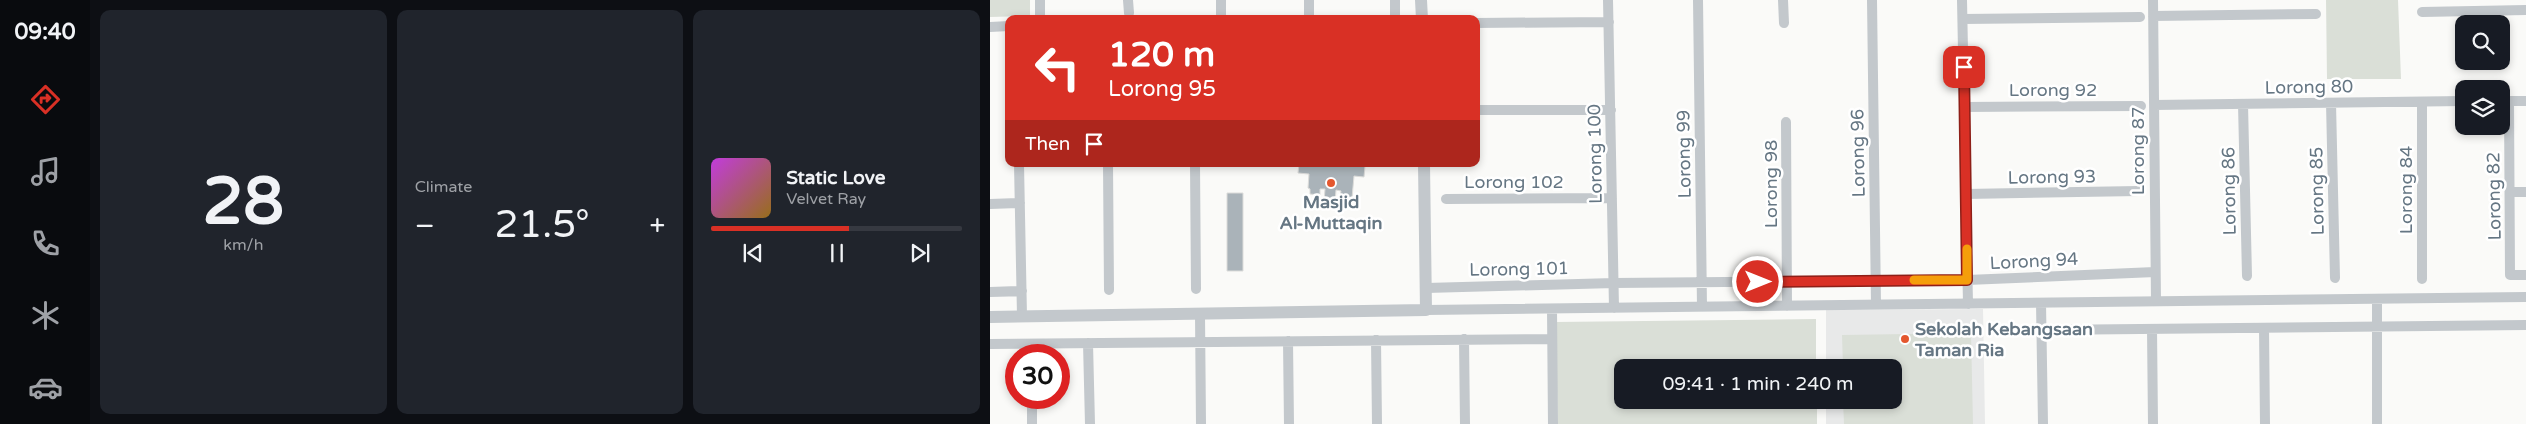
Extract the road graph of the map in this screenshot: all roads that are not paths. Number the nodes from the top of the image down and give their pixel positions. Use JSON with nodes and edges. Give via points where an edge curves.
{"nodes":[{"id":1,"x":1040,"y":0,"type":"edge"},
{"id":2,"x":1128,"y":0,"type":"edge"},
{"id":3,"x":1221,"y":0,"type":"edge"},
{"id":4,"x":1309,"y":0,"type":"edge"},
{"id":5,"x":1395,"y":0,"type":"edge"},
{"id":6,"x":1421,"y":0,"type":"edge"},
{"id":7,"x":1608,"y":0,"type":"edge"},
{"id":8,"x":1698,"y":0,"type":"edge"},
{"id":9,"x":1783,"y":0,"type":"edge"},
{"id":10,"x":1872,"y":0,"type":"edge"},
{"id":11,"x":1962,"y":0,"type":"edge"},
{"id":12,"x":2153,"y":0,"type":"edge"},
{"id":13,"x":2526,"y":10,"type":"edge"},
{"id":14,"x":2422,"y":12,"type":"dead end"},
{"id":15,"x":1128,"y":13,"type":"dead end"},
{"id":16,"x":2316,"y":14,"type":"dead end"},
{"id":17,"x":1040,"y":15,"type":"edge"},
{"id":18,"x":1221,"y":15,"type":"edge"},
{"id":19,"x":1309,"y":15,"type":"edge"},
{"id":20,"x":1395,"y":15,"type":"edge"},
{"id":21,"x":1422,"y":15,"type":"edge"},
{"id":22,"x":2140,"y":16,"type":"dead end"},
{"id":23,"x":2153,"y":16,"type":"junction"},
{"id":24,"x":1963,"y":18,"type":"junction"},
{"id":25,"x":1609,"y":22,"type":"junction"},
{"id":26,"x":1480,"y":23,"type":"edge"},
{"id":27,"x":1784,"y":23,"type":"dead end"},
{"id":28,"x":990,"y":26,"type":"edge"},
{"id":29,"x":1005,"y":26,"type":"edge"},
{"id":30,"x":2455,"y":101,"type":"edge"},
{"id":31,"x":2510,"y":101,"type":"edge"},
{"id":32,"x":2526,"y":101,"type":"edge"},
{"id":33,"x":2422,"y":102,"type":"junction"},
{"id":34,"x":2331,"y":103,"type":"junction"},
{"id":35,"x":2243,"y":104,"type":"junction"},
{"id":36,"x":2154,"y":105,"type":"junction"},
{"id":37,"x":2141,"y":106,"type":"dead end"},
{"id":38,"x":1964,"y":107,"type":"junction"},
{"id":39,"x":1480,"y":110,"type":"edge"},
{"id":40,"x":1611,"y":110,"type":"junction"},
{"id":41,"x":1786,"y":122,"type":"dead end"},
{"id":42,"x":2507,"y":135,"type":"edge"},
{"id":43,"x":1019,"y":167,"type":"edge"},
{"id":44,"x":1108,"y":167,"type":"edge"},
{"id":45,"x":1195,"y":167,"type":"edge"},
{"id":46,"x":1424,"y":167,"type":"edge"},
{"id":47,"x":2139,"y":191,"type":"dead end"},
{"id":48,"x":2510,"y":192,"type":"junction"},
{"id":49,"x":2526,"y":192,"type":"edge"},
{"id":50,"x":1966,"y":194,"type":"junction"},
{"id":51,"x":1612,"y":198,"type":"junction"},
{"id":52,"x":1446,"y":199,"type":"dead end"},
{"id":53,"x":990,"y":204,"type":"edge"},
{"id":54,"x":1020,"y":204,"type":"junction"},
{"id":55,"x":2155,"y":272,"type":"junction"},
{"id":56,"x":2526,"y":275,"type":"edge"},
{"id":57,"x":2247,"y":276,"type":"dead end"},
{"id":58,"x":2335,"y":278,"type":"dead end"},
{"id":59,"x":2422,"y":278,"type":"dead end"},
{"id":60,"x":1967,"y":280,"type":"junction"},
{"id":61,"x":1787,"y":281,"type":"junction"},
{"id":62,"x":1876,"y":281,"type":"junction"},
{"id":63,"x":1702,"y":282,"type":"junction"},
{"id":64,"x":1614,"y":283,"type":"junction"},
{"id":65,"x":1426,"y":288,"type":"junction"},
{"id":66,"x":1196,"y":289,"type":"dead end"},
{"id":67,"x":1109,"y":290,"type":"dead end"},
{"id":68,"x":1022,"y":291,"type":"junction"},
{"id":69,"x":990,"y":292,"type":"edge"},
{"id":70,"x":2526,"y":297,"type":"edge"},
{"id":71,"x":2377,"y":299,"type":"junction"},
{"id":72,"x":2156,"y":302,"type":"junction"},
{"id":73,"x":2041,"y":303,"type":"junction"},
{"id":74,"x":1968,"y":304,"type":"junction"},
{"id":75,"x":1876,"y":305,"type":"junction"},
{"id":76,"x":1787,"y":306,"type":"junction"},
{"id":77,"x":1702,"y":307,"type":"junction"},
{"id":78,"x":1614,"y":308,"type":"junction"},
{"id":79,"x":1552,"y":309,"type":"junction"},
{"id":80,"x":1426,"y":310,"type":"junction"},
{"id":81,"x":1200,"y":315,"type":"junction"},
{"id":82,"x":1022,"y":316,"type":"junction"},
{"id":83,"x":990,"y":317,"type":"edge"},
{"id":84,"x":2526,"y":325,"type":"edge"},
{"id":85,"x":2377,"y":326,"type":"junction"},
{"id":86,"x":2264,"y":328,"type":"junction"},
{"id":87,"x":2152,"y":329,"type":"junction"},
{"id":88,"x":2042,"y":330,"type":"junction"},
{"id":89,"x":1552,"y":338,"type":"junction"},
{"id":90,"x":1464,"y":339,"type":"junction"},
{"id":91,"x":1376,"y":340,"type":"junction"},
{"id":92,"x":1288,"y":341,"type":"junction"},
{"id":93,"x":1200,"y":342,"type":"junction"},
{"id":94,"x":1031,"y":343,"type":"joint"},
{"id":95,"x":1088,"y":343,"type":"junction"},
{"id":96,"x":990,"y":344,"type":"edge"},
{"id":97,"x":1032,"y":409,"type":"edge"},
{"id":98,"x":1032,"y":424,"type":"edge"},
{"id":99,"x":1090,"y":424,"type":"edge"},
{"id":100,"x":1201,"y":424,"type":"edge"},
{"id":101,"x":1289,"y":424,"type":"edge"},
{"id":102,"x":1377,"y":424,"type":"edge"},
{"id":103,"x":1465,"y":424,"type":"edge"},
{"id":104,"x":1554,"y":424,"type":"edge"},
{"id":105,"x":2043,"y":424,"type":"edge"},
{"id":106,"x":2153,"y":424,"type":"edge"},
{"id":107,"x":2265,"y":424,"type":"edge"},
{"id":108,"x":2377,"y":424,"type":"edge"}],
"edges":[{"from":1,"to":17,"type":"street"},
{"from":2,"to":15,"type":"street"},
{"from":3,"to":18,"type":"street"},
{"from":4,"to":19,"type":"street"},
{"from":5,"to":20,"type":"street"},
{"from":6,"to":21,"type":"street"},
{"from":7,"to":25,"type":"street","name":"Lorong 100"},
{"from":8,"to":63,"type":"street","name":"Lorong 99"},
{"from":9,"to":27,"type":"street"},
{"from":10,"to":62,"type":"street","name":"Lorong 96"},
{"from":11,"to":24,"type":"street"},
{"from":12,"to":23,"type":"street","name":"Lorong 87"},
{"from":13,"to":14,"type":"street"},
{"from":16,"to":23,"type":"street"},
{"from":22,"to":24,"type":"street"},
{"from":23,"to":36,"type":"street","name":"Lorong 87"},
{"from":24,"to":38,"type":"street"},
{"from":25,"to":26,"type":"street"},
{"from":25,"to":40,"type":"street","name":"Lorong 100"},
{"from":28,"to":29,"type":"street"},
{"from":30,"to":33,"type":"street","name":"Lorong 80"},
{"from":31,"to":32,"type":"street"},
{"from":33,"to":34,"type":"street","name":"Lorong 80"},
{"from":33,"to":59,"type":"street","name":"Lorong 84"},
{"from":34,"to":35,"type":"street","name":"Lorong 80"},
{"from":34,"to":58,"type":"street","name":"Lorong 85"},
{"from":35,"to":36,"type":"street","name":"Lorong 80"},
{"from":35,"to":57,"type":"street","name":"Lorong 86"},
{"from":36,"to":55,"type":"street","name":"Lorong 87"},
{"from":37,"to":38,"type":"street","name":"Lorong 92"},
{"from":38,"to":50,"type":"street"},
{"from":39,"to":40,"type":"street"},
{"from":40,"to":51,"type":"street","name":"Lorong 100"},
{"from":41,"to":61,"type":"street","name":"Lorong 98"},
{"from":42,"to":48,"type":"street","name":"Lorong 82"},
{"from":43,"to":54,"type":"street"},
{"from":44,"to":67,"type":"street"},
{"from":45,"to":66,"type":"street"},
{"from":46,"to":65,"type":"street"},
{"from":47,"to":50,"type":"street","name":"Lorong 93"},
{"from":48,"to":49,"type":"street"},
{"from":48,"to":56,"type":"street","name":"Lorong 82","via":[[2510,275]]},
{"from":50,"to":60,"type":"street"},
{"from":51,"to":52,"type":"street","name":"Lorong 102"},
{"from":51,"to":64,"type":"street","name":"Lorong 100"},
{"from":53,"to":54,"type":"street"},
{"from":54,"to":68,"type":"street"},
{"from":55,"to":60,"type":"street","name":"Lorong 94"},
{"from":55,"to":72,"type":"street","name":"Lorong 87"},
{"from":60,"to":62,"type":"street","name":"Lorong 94"},
{"from":60,"to":74,"type":"street"},
{"from":61,"to":62,"type":"street","name":"Lorong 94"},
{"from":61,"to":63,"type":"street","name":"Lorong 94"},
{"from":61,"to":76,"type":"street","name":"Lorong 98"},
{"from":62,"to":75,"type":"street","name":"Lorong 96"},
{"from":63,"to":64,"type":"street","name":"Lorong 94"},
{"from":63,"to":77,"type":"street","name":"Lorong 99"},
{"from":64,"to":65,"type":"street","name":"Lorong 101"},
{"from":64,"to":78,"type":"street","name":"Lorong 100"},
{"from":65,"to":80,"type":"street"},
{"from":68,"to":69,"type":"street"},
{"from":68,"to":82,"type":"street"},
{"from":70,"to":71,"type":"street"},
{"from":71,"to":72,"type":"street"},
{"from":71,"to":85,"type":"street"},
{"from":72,"to":73,"type":"street"},
{"from":73,"to":74,"type":"street"},
{"from":73,"to":88,"type":"street"},
{"from":74,"to":75,"type":"street"},
{"from":75,"to":76,"type":"street"},
{"from":76,"to":77,"type":"street"},
{"from":77,"to":78,"type":"street"},
{"from":78,"to":79,"type":"street"},
{"from":79,"to":80,"type":"street"},
{"from":79,"to":89,"type":"street"},
{"from":80,"to":81,"type":"street"},
{"from":81,"to":82,"type":"street"},
{"from":81,"to":93,"type":"street"},
{"from":82,"to":83,"type":"street"},
{"from":84,"to":85,"type":"street"},
{"from":85,"to":86,"type":"street"},
{"from":85,"to":108,"type":"street"},
{"from":86,"to":87,"type":"street"},
{"from":86,"to":107,"type":"street"},
{"from":87,"to":88,"type":"street"},
{"from":87,"to":106,"type":"street"},
{"from":88,"to":105,"type":"street"},
{"from":89,"to":90,"type":"street"},
{"from":89,"to":104,"type":"street"},
{"from":90,"to":91,"type":"street"},
{"from":90,"to":103,"type":"street"},
{"from":91,"to":92,"type":"street"},
{"from":91,"to":102,"type":"street"},
{"from":92,"to":93,"type":"street"},
{"from":92,"to":101,"type":"street"},
{"from":93,"to":95,"type":"street"},
{"from":93,"to":100,"type":"street"},
{"from":94,"to":95,"type":"street"},
{"from":94,"to":96,"type":"street"},
{"from":95,"to":99,"type":"street"},
{"from":97,"to":98,"type":"street"}]}
